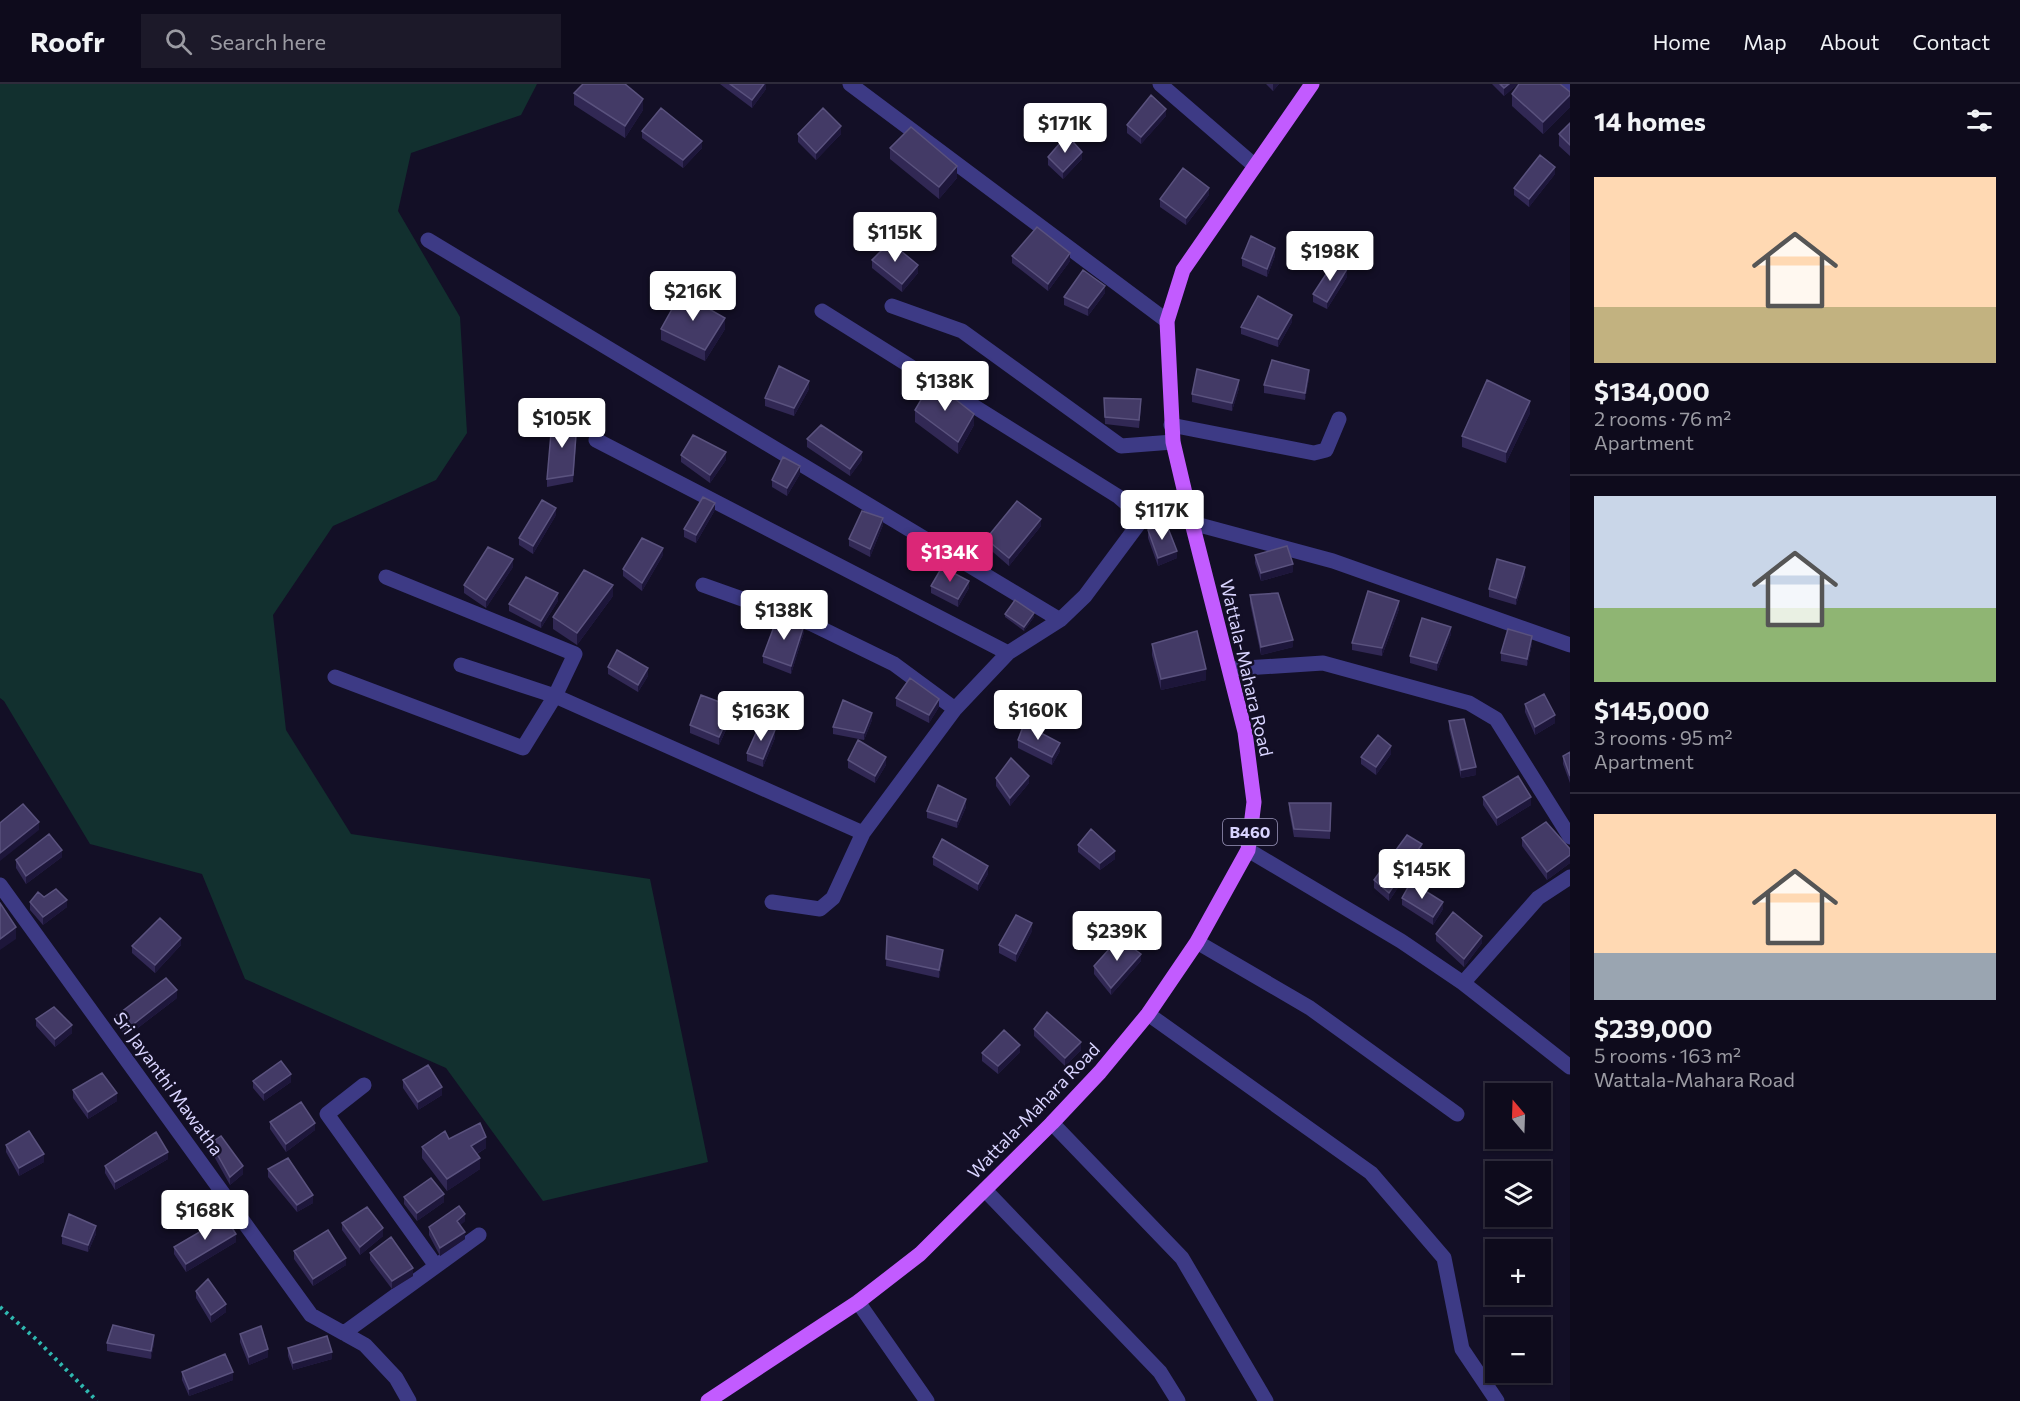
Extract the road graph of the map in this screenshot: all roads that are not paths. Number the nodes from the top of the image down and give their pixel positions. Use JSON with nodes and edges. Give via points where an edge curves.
{"nodes":[{"id":1,"x":850,"y":84,"type":"edge"},
{"id":2,"x":1160,"y":84,"type":"edge"},
{"id":3,"x":1312,"y":84,"type":"edge"},
{"id":4,"x":1561,"y":84,"type":"edge"},
{"id":5,"x":1570,"y":92,"type":"edge"},
{"id":6,"x":1255,"y":166,"type":"junction"},
{"id":7,"x":428,"y":240,"type":"dead end"},
{"id":8,"x":892,"y":306,"type":"dead end"},
{"id":9,"x":822,"y":311,"type":"dead end"},
{"id":10,"x":1167,"y":321,"type":"junction"},
{"id":11,"x":1339,"y":419,"type":"dead end"},
{"id":12,"x":1171,"y":425,"type":"junction"},
{"id":13,"x":596,"y":440,"type":"dead end"},
{"id":14,"x":1173,"y":442,"type":"junction"},
{"id":15,"x":1186,"y":498,"type":"junction"},
{"id":16,"x":1143,"y":518,"type":"junction"},
{"id":17,"x":1191,"y":523,"type":"junction"},
{"id":18,"x":386,"y":577,"type":"dead end"},
{"id":19,"x":703,"y":585,"type":"dead end"},
{"id":20,"x":1060,"y":620,"type":"junction"},
{"id":21,"x":1570,"y":645,"type":"edge"},
{"id":22,"x":1008,"y":653,"type":"junction"},
{"id":23,"x":461,"y":664,"type":"dead end"},
{"id":24,"x":1230,"y":669,"type":"junction"},
{"id":25,"x":335,"y":677,"type":"dead end"},
{"id":26,"x":555,"y":696,"type":"junction"},
{"id":27,"x":955,"y":709,"type":"junction"},
{"id":28,"x":863,"y":833,"type":"junction"},
{"id":29,"x":1570,"y":837,"type":"edge"},
{"id":30,"x":1248,"y":850,"type":"junction"},
{"id":31,"x":1570,"y":877,"type":"edge"},
{"id":32,"x":0,"y":885,"type":"edge"},
{"id":33,"x":772,"y":902,"type":"dead end"},
{"id":34,"x":1197,"y":942,"type":"junction"},
{"id":35,"x":1462,"y":983,"type":"junction"},
{"id":36,"x":1148,"y":1014,"type":"junction"},
{"id":37,"x":1570,"y":1067,"type":"edge"},
{"id":38,"x":364,"y":1084,"type":"dead end"},
{"id":39,"x":1457,"y":1114,"type":"dead end"},
{"id":40,"x":1052,"y":1124,"type":"junction"},
{"id":41,"x":985,"y":1190,"type":"junction"},
{"id":42,"x":479,"y":1235,"type":"dead end"},
{"id":43,"x":436,"y":1266,"type":"junction"},
{"id":44,"x":858,"y":1302,"type":"junction"},
{"id":45,"x":344,"y":1333,"type":"junction"},
{"id":46,"x":409,"y":1401,"type":"edge"},
{"id":47,"x":708,"y":1401,"type":"edge"},
{"id":48,"x":927,"y":1401,"type":"edge"},
{"id":49,"x":1178,"y":1401,"type":"edge"},
{"id":50,"x":1266,"y":1401,"type":"edge"},
{"id":51,"x":1497,"y":1401,"type":"edge"}],
"edges":[{"from":1,"to":10,"type":"street"},
{"from":2,"to":6,"type":"street"},
{"from":3,"to":6,"type":"main road","name":"Wattala-Mahara Road","number":"B460"},
{"from":4,"to":5,"type":"street"},
{"from":6,"to":10,"type":"main road","name":"Wattala-Mahara Road","number":"B460","via":[[1183,270]]},
{"from":7,"to":20,"type":"street"},
{"from":8,"to":14,"type":"street","via":[[962,331],[1121,446]]},
{"from":9,"to":16,"type":"street","via":[[1119,497]]},
{"from":10,"to":12,"type":"main road","name":"Wattala-Mahara Road","number":"B460"},
{"from":11,"to":12,"type":"street","via":[[1326,450],[1314,453]]},
{"from":12,"to":14,"type":"main road","name":"Wattala-Mahara Road","number":"B460"},
{"from":13,"to":22,"type":"street"},
{"from":14,"to":15,"type":"main road","name":"Wattala-Mahara Road","number":"B460"},
{"from":15,"to":16,"type":"street"},
{"from":15,"to":17,"type":"main road","name":"Wattala-Mahara Road","number":"B460"},
{"from":16,"to":20,"type":"street","via":[[1085,596]]},
{"from":17,"to":21,"type":"street","via":[[1334,561]]},
{"from":17,"to":24,"type":"main road","name":"Wattala-Mahara Road","number":"B460"},
{"from":18,"to":26,"type":"street","via":[[575,654]]},
{"from":19,"to":27,"type":"street","via":[[812,624],[894,664]]},
{"from":20,"to":22,"type":"street"},
{"from":22,"to":27,"type":"street"},
{"from":23,"to":26,"type":"street"},
{"from":24,"to":29,"type":"street","via":[[1323,663],[1469,703],[1496,719]]},
{"from":24,"to":30,"type":"main road","name":"Wattala-Mahara Road","number":"B460","via":[[1245,732],[1254,802]]},
{"from":25,"to":26,"type":"street","via":[[523,748]]},
{"from":26,"to":28,"type":"street"},
{"from":27,"to":28,"type":"street"},
{"from":28,"to":33,"type":"street","via":[[832,898],[820,909]]},
{"from":30,"to":34,"type":"main road","name":"Wattala-Mahara Road","number":"B460"},
{"from":30,"to":35,"type":"street","via":[[1401,941]]},
{"from":31,"to":35,"type":"street","via":[[1538,898]]},
{"from":32,"to":45,"type":"street","name":"Sri Jayanthi Mawatha","via":[[311,1315]]},
{"from":34,"to":36,"type":"main road","name":"Wattala-Mahara Road","number":"B460"},
{"from":34,"to":39,"type":"street","via":[[1310,1008]]},
{"from":35,"to":37,"type":"street"},
{"from":36,"to":40,"type":"main road","name":"Wattala-Mahara Road","number":"B460"},
{"from":36,"to":51,"type":"street","via":[[1371,1173],[1444,1258],[1462,1349]]},
{"from":38,"to":43,"type":"street","via":[[327,1114]]},
{"from":40,"to":41,"type":"main road","name":"Wattala-Mahara Road","number":"B460"},
{"from":40,"to":50,"type":"street","via":[[1182,1258]]},
{"from":41,"to":44,"type":"main road","name":"Wattala-Mahara Road","number":"B460","via":[[920,1254]]},
{"from":41,"to":49,"type":"street","via":[[1160,1372]]},
{"from":42,"to":43,"type":"street"},
{"from":43,"to":45,"type":"street"},
{"from":44,"to":47,"type":"main road","name":"Wattala-Mahara Road","number":"B460"},
{"from":44,"to":48,"type":"street"},
{"from":45,"to":46,"type":"street","name":"Sri Jayanthi Mawatha","via":[[365,1345],[396,1378]]}]}
